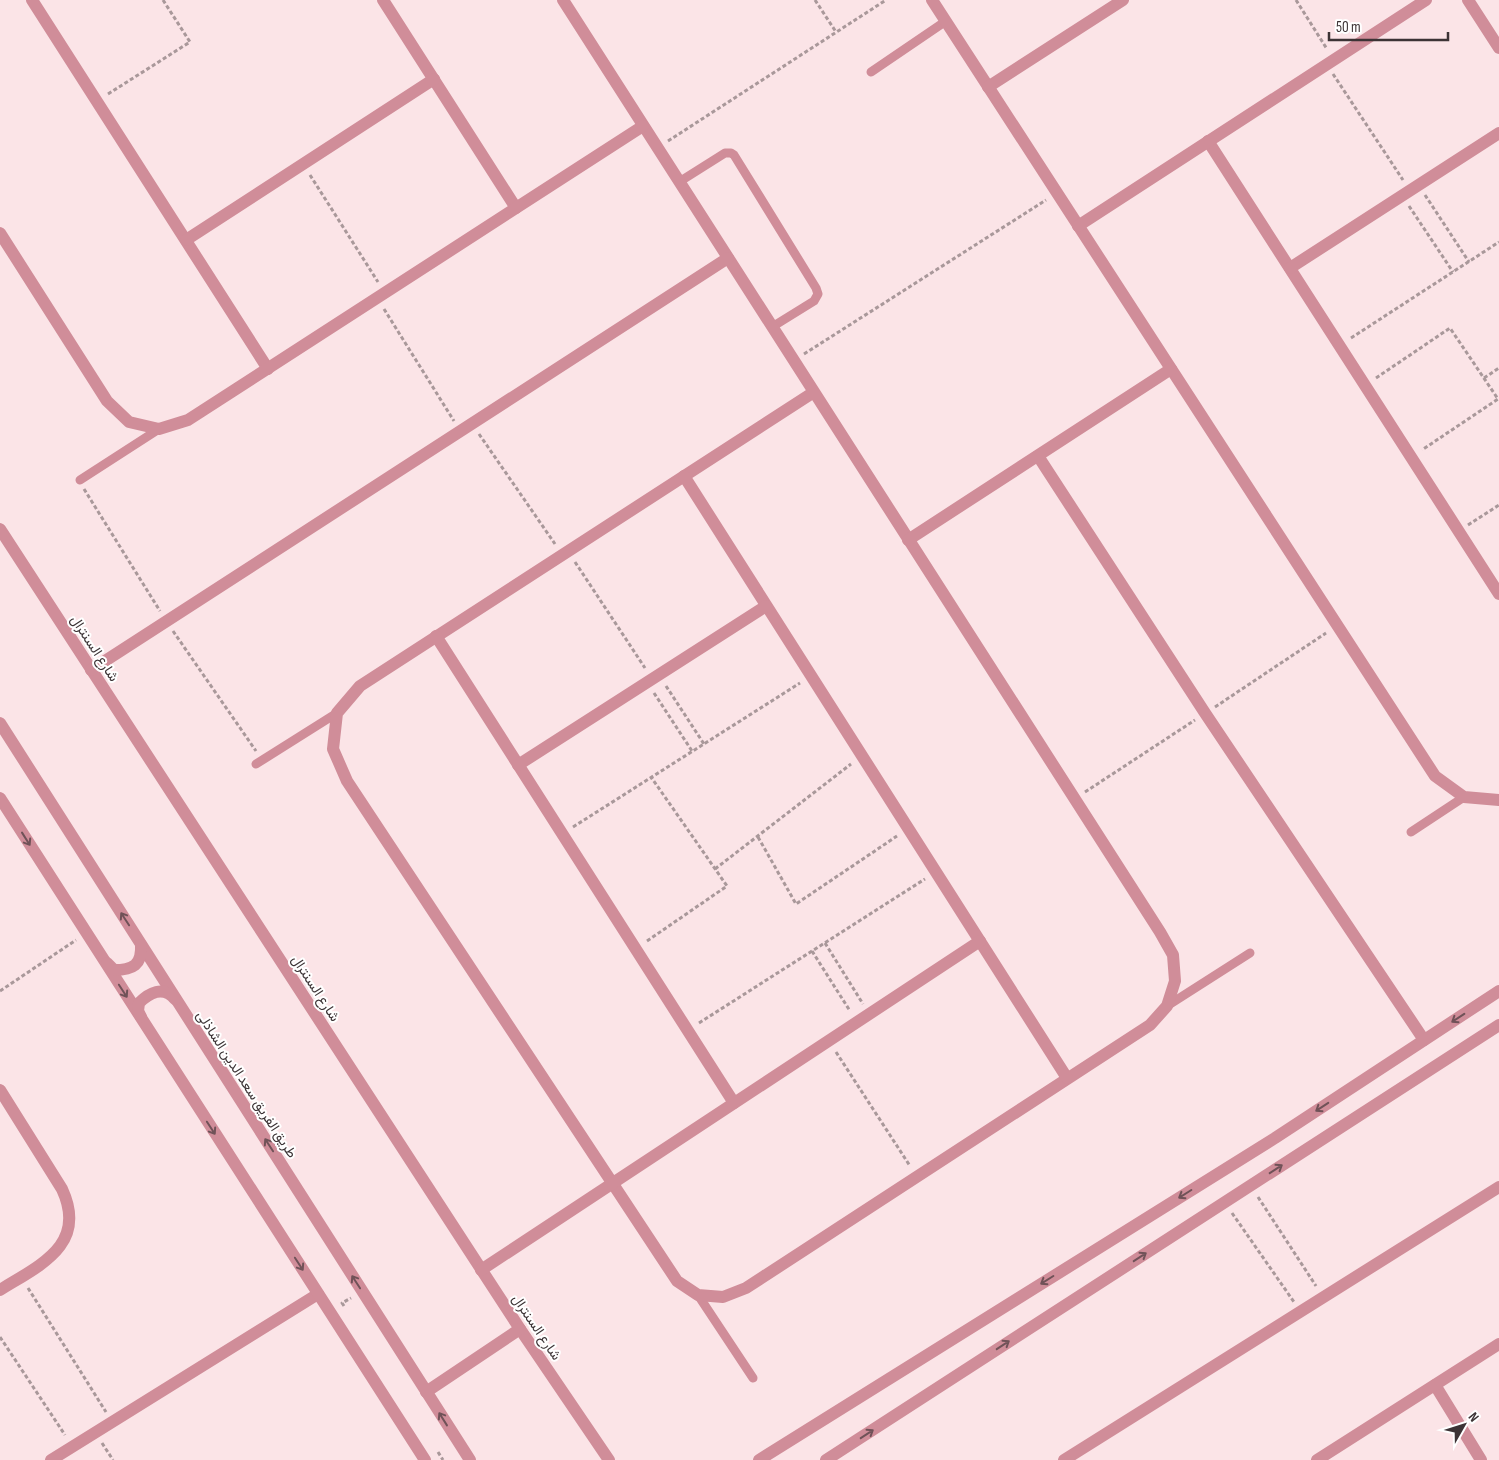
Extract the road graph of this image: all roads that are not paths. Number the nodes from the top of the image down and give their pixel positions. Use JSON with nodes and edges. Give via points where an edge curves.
{"nodes":[{"id":1,"x":32,"y":0,"type":"edge"},
{"id":2,"x":383,"y":0,"type":"edge"},
{"id":3,"x":563,"y":0,"type":"edge"},
{"id":4,"x":932,"y":0,"type":"edge"},
{"id":5,"x":1123,"y":0,"type":"edge"},
{"id":6,"x":1426,"y":0,"type":"edge"},
{"id":7,"x":1468,"y":0,"type":"edge"},
{"id":8,"x":946,"y":21,"type":"junction"},
{"id":9,"x":1499,"y":48,"type":"edge"},
{"id":10,"x":871,"y":72,"type":"dead end"},
{"id":11,"x":434,"y":79,"type":"junction"},
{"id":12,"x":988,"y":87,"type":"junction"},
{"id":13,"x":643,"y":126,"type":"junction"},
{"id":14,"x":1499,"y":133,"type":"edge"},
{"id":15,"x":1208,"y":141,"type":"junction"},
{"id":16,"x":679,"y":182,"type":"junction"},
{"id":17,"x":516,"y":208,"type":"junction"},
{"id":18,"x":1078,"y":226,"type":"junction"},
{"id":19,"x":0,"y":233,"type":"edge"},
{"id":20,"x":186,"y":240,"type":"junction"},
{"id":21,"x":728,"y":258,"type":"junction"},
{"id":22,"x":1290,"y":268,"type":"junction"},
{"id":23,"x":772,"y":327,"type":"junction"},
{"id":24,"x":268,"y":369,"type":"junction"},
{"id":25,"x":1171,"y":370,"type":"junction"},
{"id":26,"x":814,"y":392,"type":"junction"},
{"id":27,"x":159,"y":429,"type":"junction"},
{"id":28,"x":1038,"y":456,"type":"junction"},
{"id":29,"x":684,"y":476,"type":"junction"},
{"id":30,"x":80,"y":480,"type":"dead end"},
{"id":31,"x":0,"y":529,"type":"edge"},
{"id":32,"x":908,"y":540,"type":"junction"},
{"id":33,"x":1499,"y":594,"type":"edge"},
{"id":34,"x":766,"y":606,"type":"junction"},
{"id":35,"x":436,"y":636,"type":"junction"},
{"id":36,"x":92,"y":670,"type":"junction"},
{"id":37,"x":337,"y":713,"type":"junction"},
{"id":38,"x":0,"y":723,"type":"edge"},
{"id":39,"x":256,"y":764,"type":"dead end"},
{"id":40,"x":518,"y":764,"type":"junction"},
{"id":41,"x":1464,"y":797,"type":"junction"},
{"id":42,"x":0,"y":798,"type":"edge"},
{"id":43,"x":1499,"y":800,"type":"edge"},
{"id":44,"x":1410,"y":832,"type":"dead end"},
{"id":45,"x":980,"y":941,"type":"junction"},
{"id":46,"x":142,"y":945,"type":"junction"},
{"id":47,"x":1250,"y":953,"type":"dead end"},
{"id":48,"x":103,"y":959,"type":"junction"},
{"id":49,"x":1499,"y":991,"type":"edge"},
{"id":50,"x":179,"y":1005,"type":"junction"},
{"id":51,"x":1167,"y":1006,"type":"junction"},
{"id":52,"x":143,"y":1022,"type":"junction"},
{"id":53,"x":1499,"y":1025,"type":"edge"},
{"id":54,"x":1424,"y":1040,"type":"junction"},
{"id":55,"x":1068,"y":1078,"type":"junction"},
{"id":56,"x":0,"y":1090,"type":"edge"},
{"id":57,"x":734,"y":1103,"type":"junction"},
{"id":58,"x":613,"y":1184,"type":"junction"},
{"id":59,"x":1499,"y":1187,"type":"edge"},
{"id":60,"x":481,"y":1270,"type":"junction"},
{"id":61,"x":0,"y":1290,"type":"edge"},
{"id":62,"x":318,"y":1294,"type":"junction"},
{"id":63,"x":698,"y":1295,"type":"junction"},
{"id":64,"x":520,"y":1329,"type":"junction"},
{"id":65,"x":1499,"y":1344,"type":"edge"},
{"id":66,"x":753,"y":1378,"type":"dead end"},
{"id":67,"x":1435,"y":1385,"type":"junction"},
{"id":68,"x":426,"y":1392,"type":"junction"},
{"id":69,"x":1324,"y":1458,"type":"edge"},
{"id":70,"x":51,"y":1460,"type":"edge"},
{"id":71,"x":425,"y":1460,"type":"edge"},
{"id":72,"x":470,"y":1460,"type":"edge"},
{"id":73,"x":609,"y":1460,"type":"edge"},
{"id":74,"x":759,"y":1460,"type":"edge"},
{"id":75,"x":826,"y":1460,"type":"edge"},
{"id":76,"x":1064,"y":1460,"type":"edge"},
{"id":77,"x":1481,"y":1460,"type":"edge"}],
"edges":[{"from":1,"to":20,"type":"street"},
{"from":2,"to":11,"type":"street"},
{"from":3,"to":13,"type":"street"},
{"from":4,"to":8,"type":"street"},
{"from":5,"to":12,"type":"street"},
{"from":6,"to":15,"type":"street"},
{"from":7,"to":9,"type":"street"},
{"from":8,"to":10,"type":"lane"},
{"from":8,"to":12,"type":"street"},
{"from":11,"to":17,"type":"street"},
{"from":11,"to":20,"type":"street"},
{"from":12,"to":18,"type":"street"},
{"from":13,"to":16,"type":"street"},
{"from":13,"to":17,"type":"street"},
{"from":14,"to":22,"type":"street"},
{"from":15,"to":18,"type":"street"},
{"from":15,"to":22,"type":"street"},
{"from":16,"to":21,"type":"street"},
{"from":16,"to":23,"type":"lane","via":[[724,153],[734,155],[818,294],[814,301]]},
{"from":17,"to":24,"type":"street"},
{"from":18,"to":25,"type":"street"},
{"from":19,"to":27,"type":"street","via":[[107,401],[129,422]]},
{"from":20,"to":24,"type":"street"},
{"from":21,"to":23,"type":"street"},
{"from":21,"to":36,"type":"street"},
{"from":22,"to":33,"type":"street"},
{"from":23,"to":26,"type":"street"},
{"from":24,"to":27,"type":"street","via":[[188,420]]},
{"from":25,"to":28,"type":"street"},
{"from":25,"to":41,"type":"street","via":[[1435,776]]},
{"from":26,"to":29,"type":"street"},
{"from":26,"to":32,"type":"street"},
{"from":27,"to":30,"type":"lane"},
{"from":28,"to":32,"type":"street"},
{"from":28,"to":54,"type":"street"},
{"from":29,"to":34,"type":"street"},
{"from":29,"to":35,"type":"street"},
{"from":31,"to":36,"type":"street","name":"شارع السنترال"},
{"from":32,"to":51,"type":"street","via":[[1173,955],[1176,981]]},
{"from":34,"to":40,"type":"street"},
{"from":34,"to":45,"type":"street"},
{"from":35,"to":37,"type":"street","via":[[360,686]]},
{"from":35,"to":40,"type":"street"},
{"from":36,"to":60,"type":"street","name":"شارع السنترال"},
{"from":37,"to":39,"type":"lane"},
{"from":37,"to":58,"type":"street","via":[[333,749],[348,781]]},
{"from":46,"to":38,"type":"street","name":"طريق الفريق سعد الدين الشاذلى","one_way":true},
{"from":40,"to":57,"type":"street"},
{"from":41,"to":43,"type":"street"},
{"from":41,"to":44,"type":"lane"},
{"from":42,"to":48,"type":"street","one_way":true},
{"from":45,"to":55,"type":"street"},
{"from":45,"to":57,"type":"street"},
{"from":46,"to":48,"type":"street","via":[[140,960],[131,968],[114,970]]},
{"from":46,"to":50,"type":"street","name":"طريق الفريق سعد الدين الشاذلى"},
{"from":47,"to":51,"type":"lane"},
{"from":48,"to":52,"type":"street","one_way":true},
{"from":49,"to":54,"type":"street","one_way":true},
{"from":50,"to":52,"type":"street","via":[[166,993],[152,992],[139,1003],[138,1011]]},
{"from":68,"to":50,"type":"street","name":"طريق الفريق سعد الدين الشاذلى","one_way":true},
{"from":51,"to":55,"type":"street","via":[[1150,1024]]},
{"from":52,"to":62,"type":"street","one_way":true},
{"from":75,"to":53,"type":"street","one_way":true},
{"from":54,"to":74,"type":"street","one_way":true,"via":[[1275,1138]]},
{"from":55,"to":63,"type":"street","via":[[746,1288],[723,1297]]},
{"from":56,"to":61,"type":"street","via":[[62,1189],[70,1217],[68,1232],[52,1256]]},
{"from":57,"to":58,"type":"street"},
{"from":58,"to":60,"type":"street"},
{"from":58,"to":63,"type":"street","via":[[677,1281]]},
{"from":59,"to":76,"type":"street"},
{"from":60,"to":64,"type":"street","name":"شارع السنترال"},
{"from":62,"to":70,"type":"street"},
{"from":62,"to":71,"type":"street"},
{"from":63,"to":66,"type":"lane"},
{"from":64,"to":68,"type":"street"},
{"from":64,"to":73,"type":"street","name":"شارع السنترال"},
{"from":65,"to":67,"type":"street"},
{"from":67,"to":69,"type":"street"},
{"from":67,"to":77,"type":"street"},
{"from":72,"to":68,"type":"street","name":"طريق الفريق سعد الدين الشاذلى","one_way":true}]}
